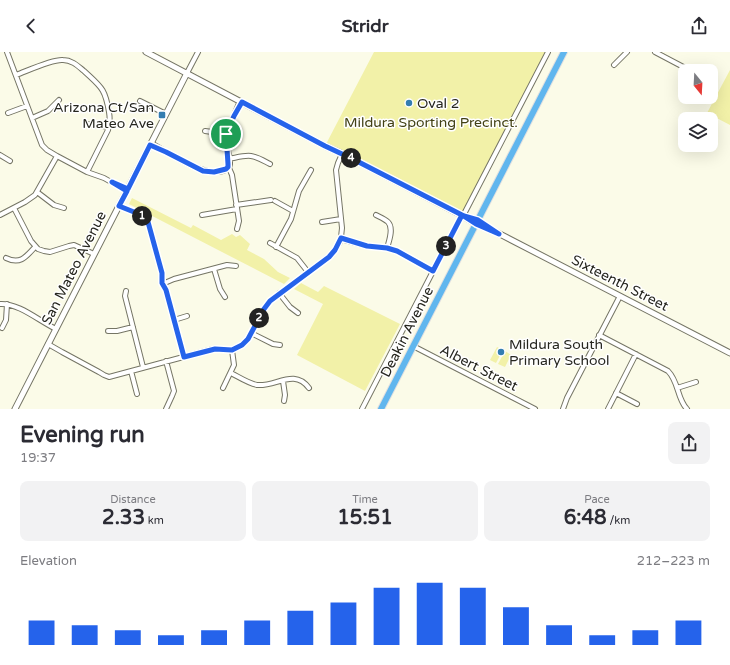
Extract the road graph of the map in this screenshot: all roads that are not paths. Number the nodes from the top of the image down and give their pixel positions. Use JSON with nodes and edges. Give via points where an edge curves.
{"nodes":[{"id":1,"x":7,"y":52,"type":"edge"},
{"id":2,"x":146,"y":52,"type":"edge"},
{"id":3,"x":198,"y":52,"type":"edge"},
{"id":4,"x":548,"y":52,"type":"edge"},
{"id":5,"x":564,"y":52,"type":"edge"},
{"id":6,"x":655,"y":52,"type":"edge"},
{"id":7,"x":625,"y":53,"type":"edge"},
{"id":8,"x":678,"y":64,"type":"edge"},
{"id":9,"x":614,"y":65,"type":"dead end"},
{"id":10,"x":187,"y":73,"type":"junction"},
{"id":11,"x":16,"y":75,"type":"junction"},
{"id":12,"x":59,"y":100,"type":"dead end"},
{"id":13,"x":140,"y":101,"type":"dead end"},
{"id":14,"x":241,"y":101,"type":"junction"},
{"id":15,"x":27,"y":106,"type":"junction"},
{"id":16,"x":8,"y":113,"type":"dead end"},
{"id":17,"x":166,"y":114,"type":"junction"},
{"id":18,"x":32,"y":118,"type":"junction"},
{"id":19,"x":87,"y":124,"type":"dead end"},
{"id":20,"x":109,"y":127,"type":"junction"},
{"id":21,"x":205,"y":131,"type":"dead end"},
{"id":22,"x":226,"y":134,"type":"junction"},
{"id":23,"x":150,"y":144,"type":"junction"},
{"id":24,"x":343,"y":154,"type":"junction"},
{"id":25,"x":0,"y":155,"type":"edge"},
{"id":26,"x":57,"y":156,"type":"junction"},
{"id":27,"x":229,"y":158,"type":"junction"},
{"id":28,"x":10,"y":161,"type":"dead end"},
{"id":29,"x":270,"y":164,"type":"dead end"},
{"id":30,"x":228,"y":169,"type":"junction"},
{"id":31,"x":310,"y":170,"type":"dead end"},
{"id":32,"x":87,"y":172,"type":"junction"},
{"id":33,"x":127,"y":190,"type":"junction"},
{"id":34,"x":37,"y":192,"type":"junction"},
{"id":35,"x":120,"y":204,"type":"junction"},
{"id":36,"x":237,"y":207,"type":"junction"},
{"id":37,"x":14,"y":208,"type":"junction"},
{"id":38,"x":64,"y":208,"type":"dead end"},
{"id":39,"x":293,"y":211,"type":"junction"},
{"id":40,"x":0,"y":215,"type":"edge"},
{"id":41,"x":202,"y":215,"type":"dead end"},
{"id":42,"x":376,"y":215,"type":"dead end"},
{"id":43,"x":463,"y":216,"type":"junction"},
{"id":44,"x":341,"y":220,"type":"junction"},
{"id":45,"x":322,"y":222,"type":"dead end"},
{"id":46,"x":477,"y":222,"type":"junction"},
{"id":47,"x":237,"y":229,"type":"dead end"},
{"id":48,"x":341,"y":238,"type":"junction"},
{"id":49,"x":270,"y":243,"type":"dead end"},
{"id":50,"x":35,"y":247,"type":"junction"},
{"id":51,"x":276,"y":247,"type":"junction"},
{"id":52,"x":387,"y":248,"type":"junction"},
{"id":53,"x":94,"y":254,"type":"junction"},
{"id":54,"x":6,"y":258,"type":"dead end"},
{"id":55,"x":236,"y":266,"type":"dead end"},
{"id":56,"x":214,"y":269,"type":"junction"},
{"id":57,"x":433,"y":271,"type":"junction"},
{"id":58,"x":308,"y":272,"type":"junction"},
{"id":59,"x":165,"y":282,"type":"junction"},
{"id":60,"x":126,"y":291,"type":"dead end"},
{"id":61,"x":280,"y":293,"type":"junction"},
{"id":62,"x":620,"y":296,"type":"junction"},
{"id":63,"x":225,"y":297,"type":"dead end"},
{"id":64,"x":0,"y":304,"type":"edge"},
{"id":65,"x":7,"y":304,"type":"junction"},
{"id":66,"x":298,"y":313,"type":"dead end"},
{"id":67,"x":187,"y":316,"type":"dead end"},
{"id":68,"x":174,"y":320,"type":"junction"},
{"id":69,"x":133,"y":327,"type":"junction"},
{"id":70,"x":2,"y":328,"type":"dead end"},
{"id":71,"x":56,"y":328,"type":"junction"},
{"id":72,"x":108,"y":331,"type":"dead end"},
{"id":73,"x":251,"y":333,"type":"junction"},
{"id":74,"x":599,"y":335,"type":"junction"},
{"id":75,"x":48,"y":345,"type":"junction"},
{"id":76,"x":280,"y":345,"type":"dead end"},
{"id":77,"x":413,"y":346,"type":"junction"},
{"id":78,"x":232,"y":350,"type":"junction"},
{"id":79,"x":730,"y":353,"type":"edge"},
{"id":80,"x":636,"y":354,"type":"junction"},
{"id":81,"x":184,"y":357,"type":"junction"},
{"id":82,"x":166,"y":362,"type":"junction"},
{"id":83,"x":143,"y":367,"type":"junction"},
{"id":84,"x":131,"y":371,"type":"junction"},
{"id":85,"x":231,"y":373,"type":"junction"},
{"id":86,"x":283,"y":381,"type":"junction"},
{"id":87,"x":696,"y":382,"type":"dead end"},
{"id":88,"x":223,"y":388,"type":"dead end"},
{"id":89,"x":309,"y":388,"type":"dead end"},
{"id":90,"x":677,"y":388,"type":"junction"},
{"id":91,"x":616,"y":393,"type":"junction"},
{"id":92,"x":137,"y":394,"type":"dead end"},
{"id":93,"x":284,"y":401,"type":"dead end"},
{"id":94,"x":637,"y":404,"type":"dead end"},
{"id":95,"x":685,"y":408,"type":"edge"},
{"id":96,"x":15,"y":409,"type":"edge"},
{"id":97,"x":166,"y":409,"type":"edge"},
{"id":98,"x":362,"y":409,"type":"edge"},
{"id":99,"x":381,"y":409,"type":"edge"},
{"id":100,"x":535,"y":409,"type":"edge"},
{"id":101,"x":563,"y":409,"type":"edge"},
{"id":102,"x":608,"y":409,"type":"edge"}],
"edges":[{"from":1,"to":11,"type":"street"},
{"from":2,"to":10,"type":"street","name":"Sixteenth Street"},
{"from":3,"to":10,"type":"street","name":"San Mateo Avenue"},
{"from":4,"to":43,"type":"street","name":"Deakin Avenue"},
{"from":5,"to":46,"type":"highway","name":"Deakin Avenue"},
{"from":6,"to":8,"type":"street"},
{"from":7,"to":9,"type":"street"},
{"from":10,"to":14,"type":"street","name":"Sixteenth Street"},
{"from":10,"to":17,"type":"street","name":"San Mateo Avenue"},
{"from":11,"to":15,"type":"street"},
{"from":11,"to":20,"type":"street","via":[[56,60],[73,63],[103,90],[107,101]]},
{"from":12,"to":18,"type":"street","via":[[48,111]]},
{"from":13,"to":17,"type":"street"},
{"from":14,"to":22,"type":"street"},
{"from":14,"to":24,"type":"street","name":"Sixteenth Street"},
{"from":15,"to":16,"type":"street"},
{"from":15,"to":18,"type":"street"},
{"from":17,"to":23,"type":"street","name":"San Mateo Avenue"},
{"from":18,"to":26,"type":"street","via":[[42,145]]},
{"from":19,"to":20,"type":"street"},
{"from":20,"to":32,"type":"street"},
{"from":21,"to":22,"type":"street"},
{"from":22,"to":27,"type":"street"},
{"from":23,"to":30,"type":"street","via":[[199,169],[214,172]]},
{"from":23,"to":33,"type":"street","name":"San Mateo Avenue"},
{"from":24,"to":43,"type":"street","name":"Sixteenth Street"},
{"from":24,"to":44,"type":"street","via":[[336,168]]},
{"from":25,"to":28,"type":"street"},
{"from":26,"to":32,"type":"street"},
{"from":26,"to":34,"type":"street"},
{"from":27,"to":29,"type":"street","via":[[252,156]]},
{"from":27,"to":30,"type":"street"},
{"from":30,"to":36,"type":"street","via":[[232,173]]},
{"from":31,"to":39,"type":"street","via":[[299,191]]},
{"from":32,"to":33,"type":"street"},
{"from":33,"to":35,"type":"street","name":"San Mateo Avenue"},
{"from":34,"to":37,"type":"street"},
{"from":34,"to":38,"type":"street","via":[[54,205]]},
{"from":35,"to":53,"type":"street","name":"San Mateo Avenue"},
{"from":35,"to":59,"type":"street","via":[[146,218]]},
{"from":36,"to":39,"type":"street","via":[[273,200]]},
{"from":36,"to":41,"type":"street"},
{"from":36,"to":47,"type":"street"},
{"from":37,"to":40,"type":"street"},
{"from":37,"to":50,"type":"street"},
{"from":39,"to":51,"type":"street"},
{"from":42,"to":52,"type":"street","via":[[390,225]]},
{"from":43,"to":46,"type":"street","name":"Sixteenth Street"},
{"from":43,"to":57,"type":"street","name":"Deakin Avenue"},
{"from":44,"to":45,"type":"street"},
{"from":44,"to":48,"type":"street"},
{"from":46,"to":62,"type":"street","name":"Sixteenth Street"},
{"from":46,"to":77,"type":"highway","name":"Deakin Avenue"},
{"from":48,"to":52,"type":"street","via":[[367,246]]},
{"from":48,"to":58,"type":"street","via":[[332,254]]},
{"from":49,"to":51,"type":"street"},
{"from":50,"to":53,"type":"street","via":[[50,252],[74,245]]},
{"from":50,"to":54,"type":"street","via":[[24,259]]},
{"from":51,"to":58,"type":"street","via":[[297,258]]},
{"from":52,"to":57,"type":"street"},
{"from":53,"to":71,"type":"street","name":"San Mateo Avenue"},
{"from":55,"to":56,"type":"street"},
{"from":56,"to":59,"type":"street"},
{"from":56,"to":63,"type":"street"},
{"from":57,"to":98,"type":"street","name":"Deakin Avenue"},
{"from":58,"to":61,"type":"street"},
{"from":59,"to":68,"type":"street"},
{"from":60,"to":69,"type":"street"},
{"from":61,"to":66,"type":"street"},
{"from":61,"to":73,"type":"street","via":[[266,304]]},
{"from":62,"to":74,"type":"street"},
{"from":62,"to":79,"type":"street","name":"Sixteenth Street"},
{"from":64,"to":65,"type":"street"},
{"from":65,"to":70,"type":"street","via":[[6,320]]},
{"from":65,"to":71,"type":"street"},
{"from":67,"to":68,"type":"street"},
{"from":68,"to":81,"type":"street"},
{"from":69,"to":72,"type":"street"},
{"from":69,"to":83,"type":"street"},
{"from":71,"to":75,"type":"street","name":"San Mateo Avenue"},
{"from":73,"to":76,"type":"street"},
{"from":73,"to":78,"type":"street","via":[[246,342]]},
{"from":74,"to":80,"type":"street"},
{"from":74,"to":101,"type":"street"},
{"from":75,"to":84,"type":"street","via":[[99,372],[109,374]]},
{"from":75,"to":96,"type":"street","name":"San Mateo Avenue"},
{"from":77,"to":99,"type":"highway","name":"Deakin Avenue"},
{"from":77,"to":100,"type":"street","name":"Albert Street"},
{"from":78,"to":81,"type":"street","via":[[213,349]]},
{"from":78,"to":85,"type":"street","via":[[235,363]]},
{"from":80,"to":90,"type":"street","via":[[668,371]]},
{"from":80,"to":91,"type":"street"},
{"from":81,"to":82,"type":"street"},
{"from":82,"to":83,"type":"street"},
{"from":82,"to":97,"type":"street","via":[[174,391]]},
{"from":83,"to":84,"type":"street"},
{"from":84,"to":92,"type":"street"},
{"from":85,"to":86,"type":"street","via":[[257,385]]},
{"from":85,"to":88,"type":"street"},
{"from":86,"to":89,"type":"street","via":[[298,379]]},
{"from":86,"to":93,"type":"street"},
{"from":87,"to":90,"type":"street"},
{"from":90,"to":95,"type":"street"},
{"from":91,"to":94,"type":"street"},
{"from":91,"to":102,"type":"street"}]}
